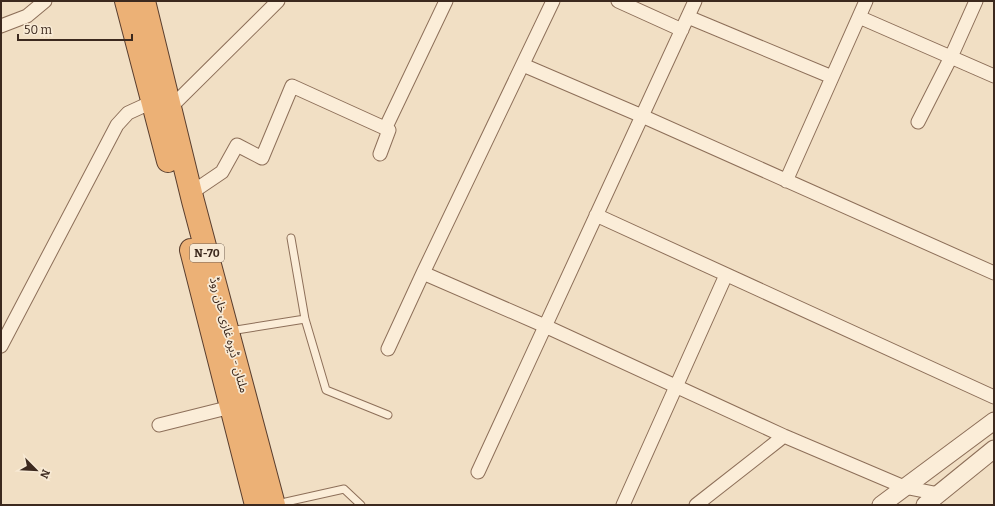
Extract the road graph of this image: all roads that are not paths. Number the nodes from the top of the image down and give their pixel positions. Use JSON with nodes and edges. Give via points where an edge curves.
{"nodes":[{"id":1,"x":45,"y":1,"type":"edge"},
{"id":2,"x":126,"y":1,"type":"edge"},
{"id":3,"x":144,"y":1,"type":"edge"},
{"id":4,"x":278,"y":1,"type":"edge"},
{"id":5,"x":446,"y":1,"type":"edge"},
{"id":6,"x":552,"y":1,"type":"edge"},
{"id":7,"x":618,"y":1,"type":"edge"},
{"id":8,"x":695,"y":1,"type":"edge"},
{"id":9,"x":866,"y":1,"type":"edge"},
{"id":10,"x":976,"y":1,"type":"edge"},
{"id":11,"x":688,"y":17,"type":"junction"},
{"id":12,"x":859,"y":17,"type":"junction"},
{"id":13,"x":1,"y":26,"type":"edge"},
{"id":14,"x":682,"y":30,"type":"junction"},
{"id":15,"x":951,"y":57,"type":"junction"},
{"id":16,"x":522,"y":65,"type":"junction"},
{"id":17,"x":994,"y":76,"type":"edge"},
{"id":18,"x":832,"y":77,"type":"junction"},
{"id":19,"x":161,"y":105,"type":"junction"},
{"id":20,"x":642,"y":116,"type":"junction"},
{"id":21,"x":918,"y":122,"type":"dead end"},
{"id":22,"x":385,"y":128,"type":"junction"},
{"id":23,"x":380,"y":154,"type":"dead end"},
{"id":24,"x":786,"y":181,"type":"junction"},
{"id":25,"x":188,"y":200,"type":"junction"},
{"id":26,"x":596,"y":215,"type":"junction"},
{"id":27,"x":291,"y":238,"type":"dead end"},
{"id":28,"x":423,"y":273,"type":"junction"},
{"id":29,"x":994,"y":273,"type":"edge"},
{"id":30,"x":726,"y":275,"type":"junction"},
{"id":31,"x":305,"y":318,"type":"junction"},
{"id":32,"x":546,"y":326,"type":"junction"},
{"id":33,"x":228,"y":332,"type":"junction"},
{"id":34,"x":1,"y":346,"type":"edge"},
{"id":35,"x":388,"y":349,"type":"dead end"},
{"id":36,"x":676,"y":386,"type":"junction"},
{"id":37,"x":994,"y":397,"type":"edge"},
{"id":38,"x":231,"y":407,"type":"junction"},
{"id":39,"x":388,"y":415,"type":"dead end"},
{"id":40,"x":994,"y":421,"type":"edge"},
{"id":41,"x":159,"y":426,"type":"dead end"},
{"id":42,"x":784,"y":436,"type":"junction"},
{"id":43,"x":994,"y":449,"type":"edge"},
{"id":44,"x":478,"y":472,"type":"dead end"},
{"id":45,"x":904,"y":487,"type":"junction"},
{"id":46,"x":939,"y":494,"type":"junction"},
{"id":47,"x":256,"y":505,"type":"edge"},
{"id":48,"x":274,"y":505,"type":"edge"},
{"id":49,"x":361,"y":505,"type":"edge"},
{"id":50,"x":623,"y":505,"type":"edge"},
{"id":51,"x":696,"y":505,"type":"edge"},
{"id":52,"x":881,"y":505,"type":"edge"},
{"id":53,"x":925,"y":505,"type":"edge"}],
"edges":[{"from":1,"to":13,"type":"street","via":[[27,16]]},
{"from":2,"to":19,"type":"highway","name":"ملتان - ڈیرہ غازی خان روڈ","number":"N-70"},
{"from":3,"to":19,"type":"highway","name":"ملتان - ڈیرہ غازی خان روڈ","number":"N-70"},
{"from":4,"to":19,"type":"street"},
{"from":5,"to":22,"type":"street"},
{"from":6,"to":16,"type":"street"},
{"from":7,"to":14,"type":"street"},
{"from":8,"to":11,"type":"street"},
{"from":9,"to":12,"type":"street"},
{"from":10,"to":15,"type":"street"},
{"from":11,"to":14,"type":"street"},
{"from":11,"to":18,"type":"street"},
{"from":12,"to":15,"type":"street"},
{"from":12,"to":18,"type":"street"},
{"from":14,"to":20,"type":"street"},
{"from":15,"to":17,"type":"street"},
{"from":15,"to":21,"type":"street"},
{"from":16,"to":20,"type":"street"},
{"from":16,"to":28,"type":"street"},
{"from":18,"to":24,"type":"street"},
{"from":19,"to":25,"type":"highway","name":"ملتان - ڈیرہ غازی خان روڈ","number":"N-70"},
{"from":19,"to":34,"type":"street","via":[[128,113],[117,125]]},
{"from":20,"to":24,"type":"street"},
{"from":20,"to":26,"type":"street"},
{"from":22,"to":23,"type":"street","via":[[389,130]]},
{"from":22,"to":25,"type":"street","via":[[292,86],[262,158],[236,145],[222,172]]},
{"from":24,"to":29,"type":"street"},
{"from":25,"to":33,"type":"highway","name":"ملتان - ڈیرہ غازی خان روڈ","number":"N-70"},
{"from":25,"to":38,"type":"highway","name":"ملتان - ڈیرہ غازی خان روڈ","number":"N-70"},
{"from":26,"to":30,"type":"street"},
{"from":26,"to":32,"type":"street"},
{"from":27,"to":31,"type":"lane"},
{"from":28,"to":32,"type":"street"},
{"from":28,"to":35,"type":"street"},
{"from":30,"to":36,"type":"street"},
{"from":30,"to":37,"type":"street"},
{"from":31,"to":33,"type":"lane"},
{"from":31,"to":39,"type":"lane","via":[[326,390]]},
{"from":32,"to":36,"type":"street"},
{"from":32,"to":44,"type":"street"},
{"from":33,"to":48,"type":"highway","name":"ملتان - ڈیرہ غازی خان روڈ","number":"N-70"},
{"from":36,"to":42,"type":"street"},
{"from":36,"to":50,"type":"street"},
{"from":38,"to":41,"type":"street"},
{"from":38,"to":47,"type":"highway","name":"ملتان - ڈیرہ غازی خان روڈ","number":"N-70"},
{"from":40,"to":45,"type":"street"},
{"from":42,"to":45,"type":"street"},
{"from":42,"to":51,"type":"street"},
{"from":43,"to":46,"type":"street"},
{"from":45,"to":46,"type":"street"},
{"from":45,"to":52,"type":"street"},
{"from":46,"to":53,"type":"street"},
{"from":48,"to":49,"type":"lane","via":[[344,489]]}]}
